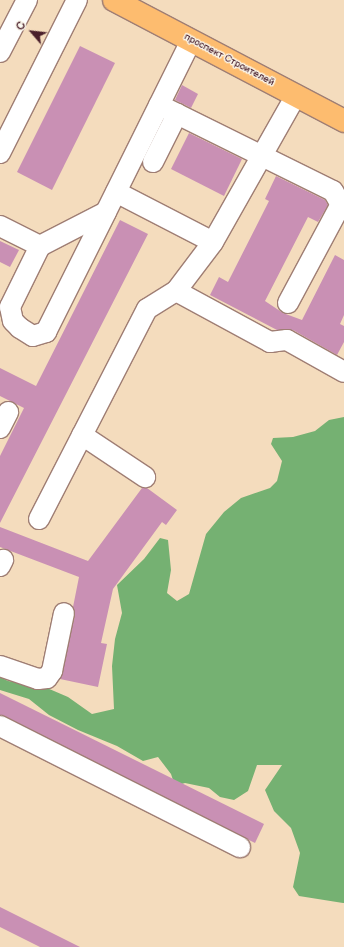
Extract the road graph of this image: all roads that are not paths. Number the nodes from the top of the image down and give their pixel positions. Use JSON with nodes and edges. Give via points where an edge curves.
{"nodes":[{"id":1,"x":27,"y":0,"type":"edge"},
{"id":2,"x":76,"y":0,"type":"edge"},
{"id":3,"x":114,"y":0,"type":"edge"},
{"id":4,"x":191,"y":41,"type":"junction"},
{"id":5,"x":0,"y":52,"type":"edge"},
{"id":6,"x":296,"y":95,"type":"junction"},
{"id":7,"x":159,"y":105,"type":"junction"},
{"id":8,"x":177,"y":114,"type":"junction"},
{"id":9,"x":344,"y":120,"type":"edge"},
{"id":10,"x":0,"y":153,"type":"edge"},
{"id":11,"x":264,"y":157,"type":"junction"},
{"id":12,"x":153,"y":162,"type":"dead end"},
{"id":13,"x":116,"y":192,"type":"junction"},
{"id":14,"x":342,"y":207,"type":"edge"},
{"id":15,"x":106,"y":212,"type":"junction"},
{"id":16,"x":0,"y":226,"type":"edge"},
{"id":17,"x":214,"y":242,"type":"junction"},
{"id":18,"x":40,"y":246,"type":"junction"},
{"id":19,"x":176,"y":291,"type":"junction"},
{"id":20,"x":288,"y":303,"type":"dead end"},
{"id":21,"x":344,"y":372,"type":"edge"},
{"id":22,"x":82,"y":435,"type":"junction"},
{"id":23,"x":145,"y":477,"type":"dead end"},
{"id":24,"x":39,"y":519,"type":"dead end"},
{"id":25,"x":64,"y":613,"type":"dead end"},
{"id":26,"x":0,"y":666,"type":"edge"},
{"id":27,"x":0,"y":726,"type":"edge"},
{"id":28,"x":240,"y":847,"type":"dead end"}],
"edges":[{"from":1,"to":5,"type":"street"},
{"from":2,"to":10,"type":"street"},
{"from":3,"to":4,"type":"main road","name":"проспект Строителей"},
{"from":4,"to":6,"type":"main road","name":"проспект Строителей"},
{"from":4,"to":7,"type":"street"},
{"from":6,"to":9,"type":"main road","name":"проспект Строителей"},
{"from":6,"to":11,"type":"street"},
{"from":7,"to":8,"type":"street"},
{"from":7,"to":13,"type":"street"},
{"from":8,"to":11,"type":"street"},
{"from":8,"to":12,"type":"street"},
{"from":11,"to":14,"type":"street","via":[[333,191]]},
{"from":11,"to":17,"type":"street"},
{"from":13,"to":15,"type":"street"},
{"from":13,"to":17,"type":"street"},
{"from":14,"to":20,"type":"street"},
{"from":15,"to":18,"type":"street"},
{"from":15,"to":18,"type":"street","via":[[46,332],[33,336],[13,321],[10,307]]},
{"from":16,"to":18,"type":"street"},
{"from":17,"to":19,"type":"street"},
{"from":19,"to":21,"type":"street","via":[[270,342],[287,340]]},
{"from":19,"to":22,"type":"street","via":[[147,309]]},
{"from":22,"to":23,"type":"street"},
{"from":22,"to":24,"type":"street"},
{"from":25,"to":26,"type":"street","via":[[52,671],[47,678],[38,678]]},
{"from":27,"to":28,"type":"street"}]}
